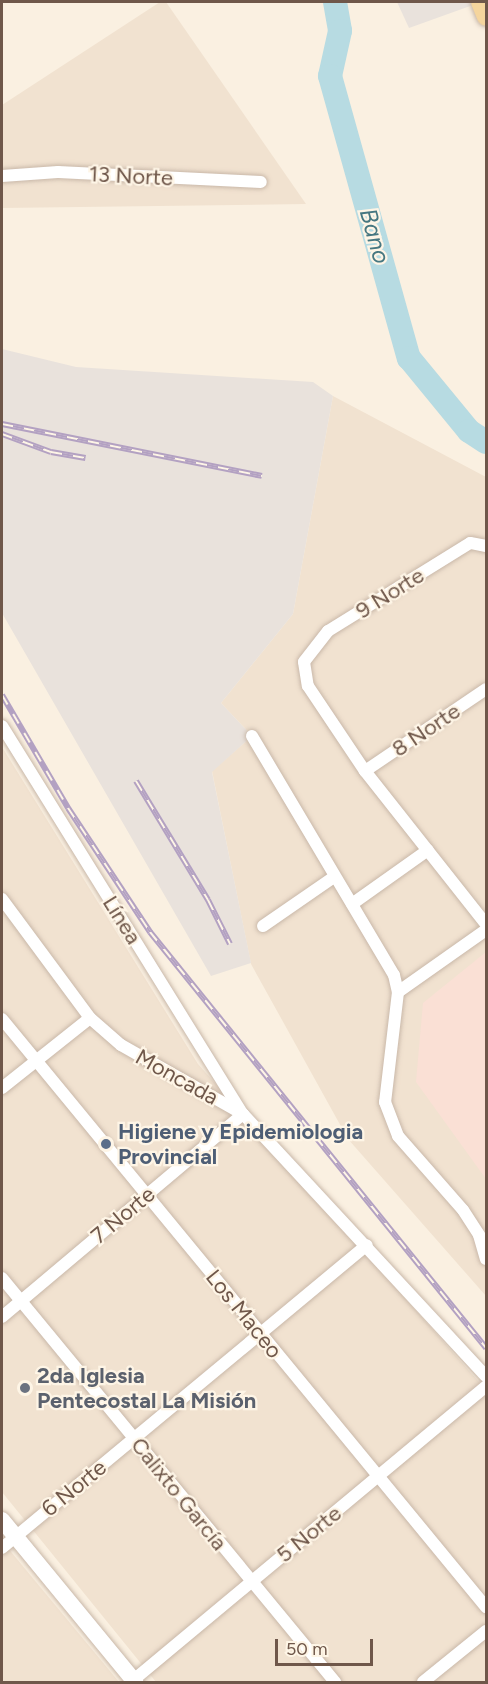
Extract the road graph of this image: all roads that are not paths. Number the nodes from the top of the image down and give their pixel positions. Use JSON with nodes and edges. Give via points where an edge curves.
{"nodes":[{"id":1,"x":480,"y":2,"type":"edge"},
{"id":2,"x":486,"y":17,"type":"edge"},
{"id":3,"x":2,"y":176,"type":"edge"},
{"id":4,"x":261,"y":182,"type":"dead end"},
{"id":5,"x":486,"y":546,"type":"edge"},
{"id":6,"x":486,"y":689,"type":"edge"},
{"id":7,"x":2,"y":726,"type":"edge"},
{"id":8,"x":252,"y":736,"type":"dead end"},
{"id":9,"x":365,"y":771,"type":"junction"},
{"id":10,"x":428,"y":850,"type":"junction"},
{"id":11,"x":334,"y":878,"type":"junction"},
{"id":12,"x":2,"y":899,"type":"edge"},
{"id":13,"x":352,"y":904,"type":"junction"},
{"id":14,"x":486,"y":924,"type":"edge"},
{"id":15,"x":263,"y":926,"type":"dead end"},
{"id":16,"x":486,"y":930,"type":"edge"},
{"id":17,"x":398,"y":992,"type":"junction"},
{"id":18,"x":90,"y":1018,"type":"junction"},
{"id":19,"x":2,"y":1019,"type":"edge"},
{"id":20,"x":36,"y":1061,"type":"junction"},
{"id":21,"x":2,"y":1088,"type":"edge"},
{"id":22,"x":243,"y":1114,"type":"junction"},
{"id":23,"x":147,"y":1194,"type":"junction"},
{"id":24,"x":367,"y":1245,"type":"junction"},
{"id":25,"x":486,"y":1259,"type":"edge"},
{"id":26,"x":2,"y":1278,"type":"edge"},
{"id":27,"x":20,"y":1300,"type":"junction"},
{"id":28,"x":2,"y":1317,"type":"edge"},
{"id":29,"x":261,"y":1336,"type":"junction"},
{"id":30,"x":486,"y":1376,"type":"edge"},
{"id":31,"x":486,"y":1386,"type":"edge"},
{"id":32,"x":134,"y":1439,"type":"junction"},
{"id":33,"x":379,"y":1477,"type":"junction"},
{"id":34,"x":2,"y":1520,"type":"edge"},
{"id":35,"x":15,"y":1536,"type":"junction"},
{"id":36,"x":2,"y":1548,"type":"edge"},
{"id":37,"x":251,"y":1581,"type":"junction"},
{"id":38,"x":486,"y":1607,"type":"edge"},
{"id":39,"x":486,"y":1631,"type":"edge"},
{"id":40,"x":133,"y":1682,"type":"edge"},
{"id":41,"x":335,"y":1683,"type":"edge"},
{"id":42,"x":423,"y":1683,"type":"edge"}],
"edges":[{"from":1,"to":2,"type":"main road"},
{"from":3,"to":4,"type":"street","name":"13 Norte","via":[[58,172]]},
{"from":5,"to":9,"type":"street","name":"9 Norte","via":[[470,543],[328,631],[304,662],[308,686]]},
{"from":6,"to":9,"type":"street","name":"8 Norte"},
{"from":7,"to":22,"type":"street","name":"Línea"},
{"from":8,"to":11,"type":"street"},
{"from":9,"to":10,"type":"street"},
{"from":10,"to":13,"type":"street"},
{"from":10,"to":14,"type":"street"},
{"from":11,"to":13,"type":"street"},
{"from":11,"to":15,"type":"street"},
{"from":12,"to":18,"type":"street","name":"Moncada"},
{"from":13,"to":17,"type":"street","via":[[394,975]]},
{"from":16,"to":17,"type":"street"},
{"from":17,"to":25,"type":"street","via":[[385,1102],[398,1137],[463,1210],[479,1235]]},
{"from":18,"to":20,"type":"street"},
{"from":18,"to":22,"type":"street","name":"Moncada","via":[[121,1045]]},
{"from":19,"to":20,"type":"street","name":"Los Maceo"},
{"from":20,"to":21,"type":"street"},
{"from":20,"to":23,"type":"street","name":"Los Maceo"},
{"from":22,"to":23,"type":"street","name":"7 Norte"},
{"from":22,"to":24,"type":"street","name":"Moncada"},
{"from":23,"to":27,"type":"street","name":"7 Norte"},
{"from":23,"to":29,"type":"street","name":"Los Maceo"},
{"from":24,"to":29,"type":"street","name":"6 Norte"},
{"from":24,"to":30,"type":"street","name":"Moncada"},
{"from":26,"to":27,"type":"street","name":"Calixto García"},
{"from":27,"to":28,"type":"street","name":"7 Norte"},
{"from":27,"to":32,"type":"street","name":"Calixto García"},
{"from":29,"to":32,"type":"street","name":"6 Norte"},
{"from":29,"to":33,"type":"street","name":"Los Maceo"},
{"from":31,"to":33,"type":"street","name":"5 Norte"},
{"from":32,"to":35,"type":"street","name":"6 Norte"},
{"from":32,"to":37,"type":"street","name":"Calixto García"},
{"from":33,"to":37,"type":"street","name":"5 Norte"},
{"from":33,"to":38,"type":"street","name":"Los Maceo"},
{"from":34,"to":35,"type":"main road"},
{"from":35,"to":36,"type":"street","name":"6 Norte"},
{"from":35,"to":40,"type":"main road"},
{"from":37,"to":40,"type":"street","name":"5 Norte"},
{"from":37,"to":41,"type":"street","name":"Calixto García"},
{"from":39,"to":42,"type":"street"}]}
